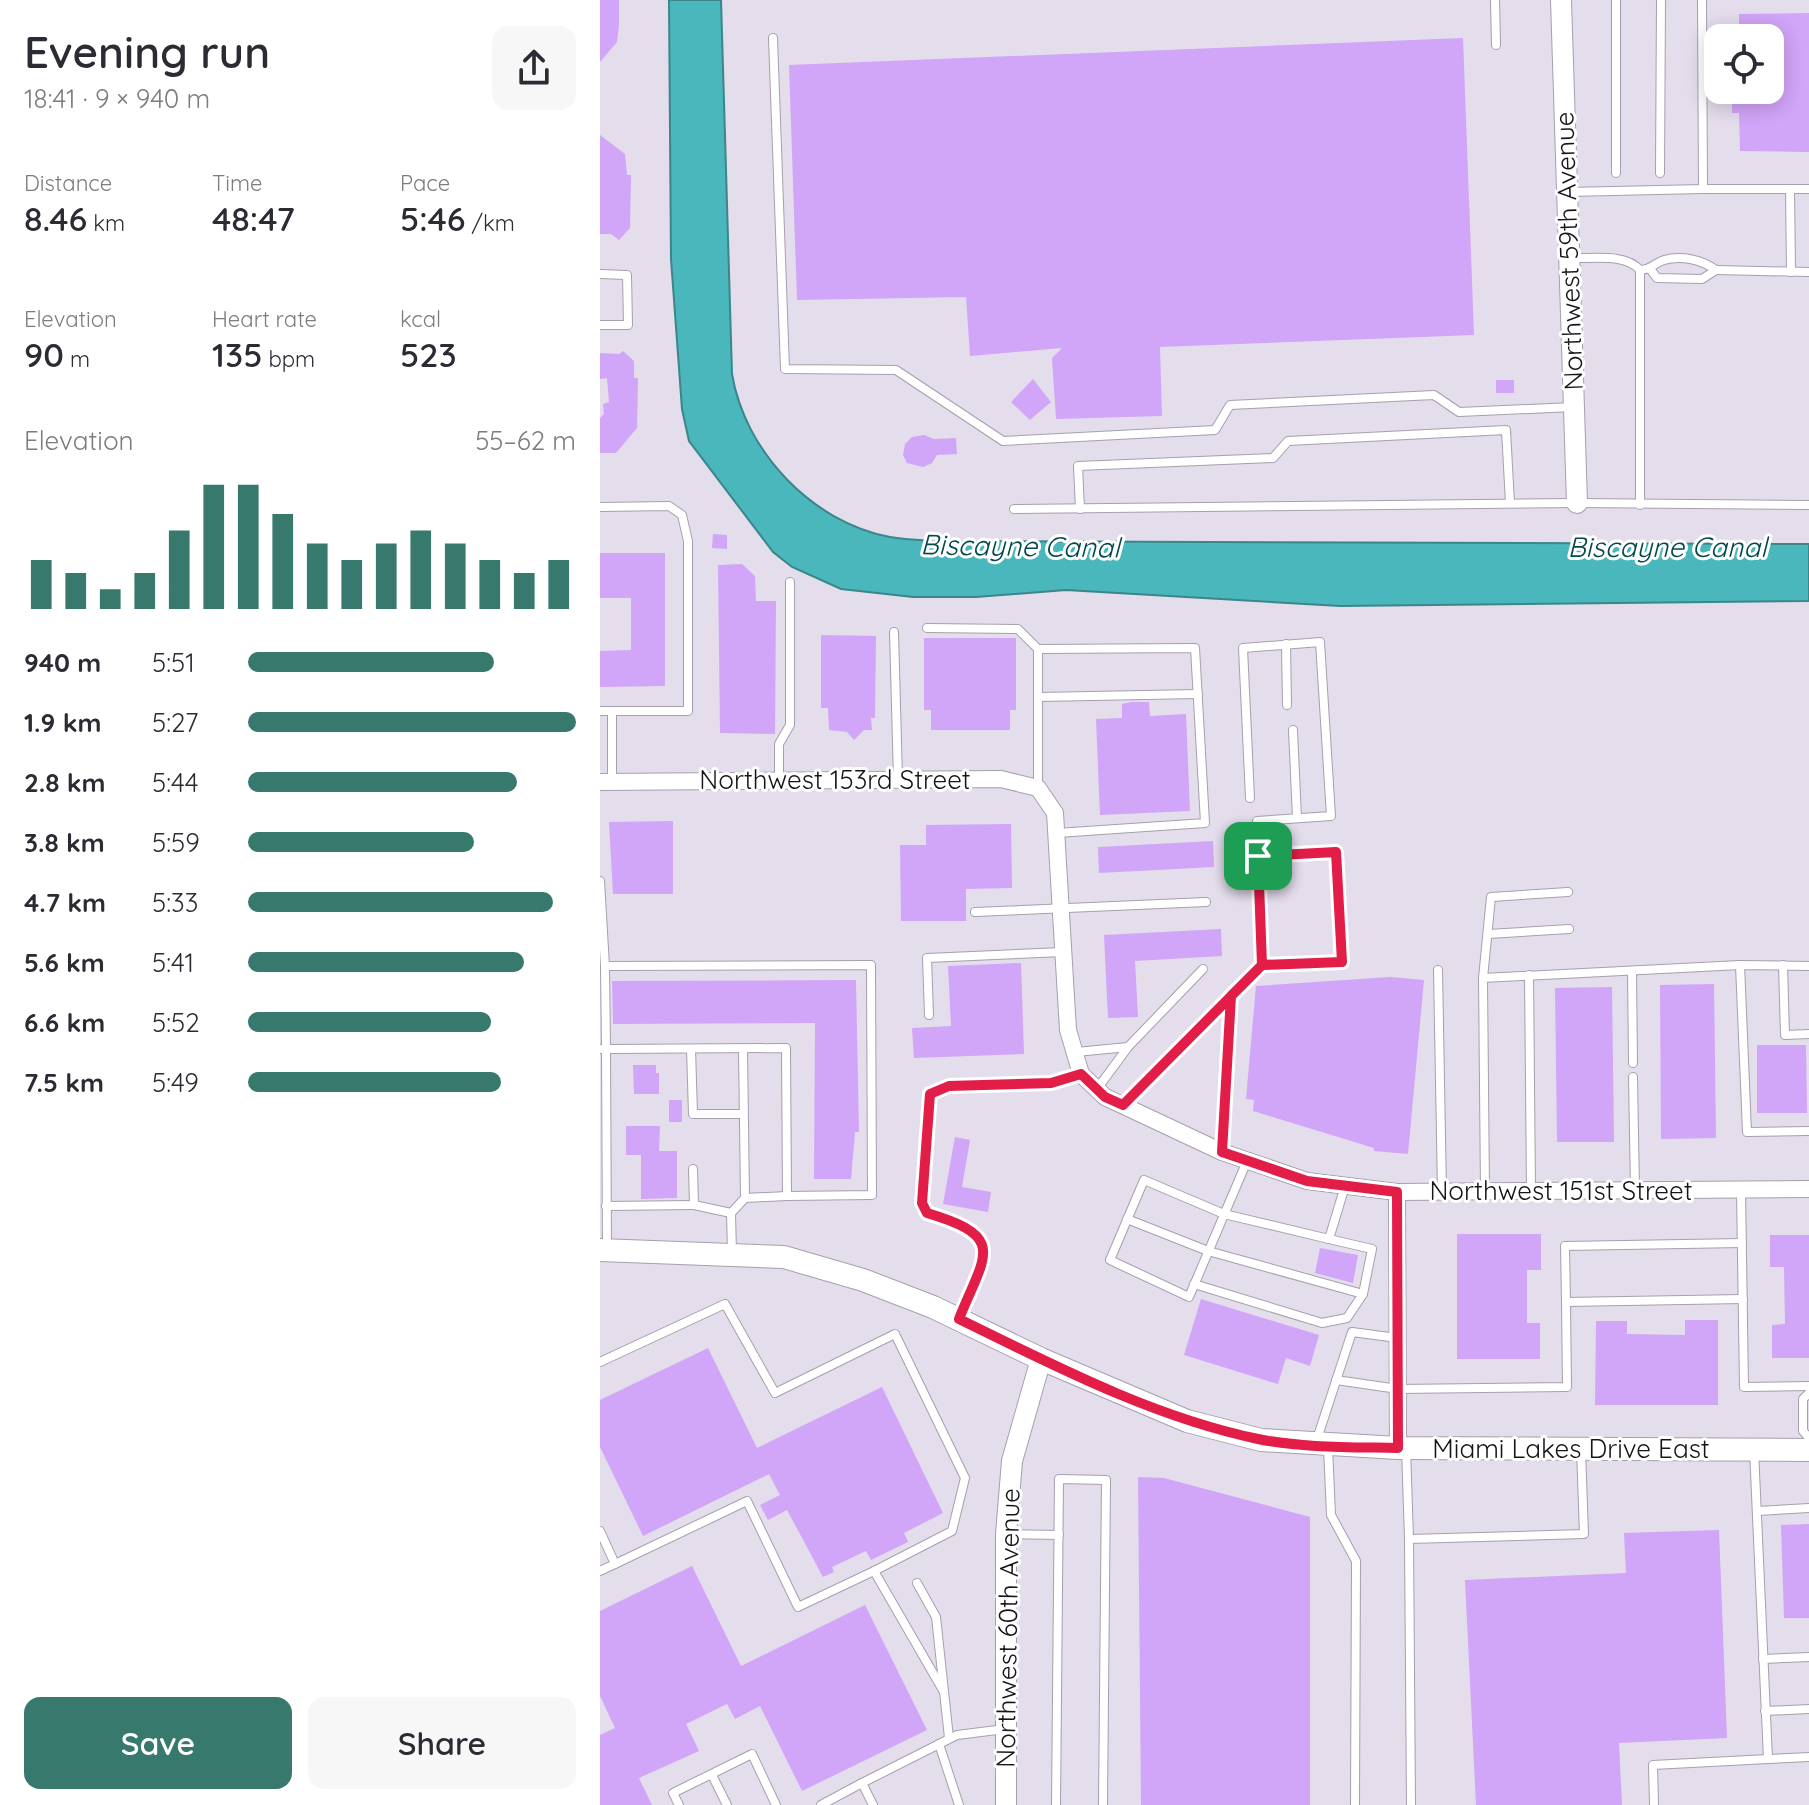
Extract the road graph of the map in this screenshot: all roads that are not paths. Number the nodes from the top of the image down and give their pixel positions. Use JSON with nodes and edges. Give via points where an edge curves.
{"nodes":[{"id":1,"x":1495,"y":0,"type":"edge"},
{"id":2,"x":1561,"y":0,"type":"edge"},
{"id":3,"x":1616,"y":0,"type":"edge"},
{"id":4,"x":1661,"y":0,"type":"edge"},
{"id":5,"x":1702,"y":0,"type":"edge"},
{"id":6,"x":773,"y":38,"type":"dead end"},
{"id":7,"x":1496,"y":45,"type":"dead end"},
{"id":8,"x":1616,"y":173,"type":"dead end"},
{"id":9,"x":1660,"y":173,"type":"dead end"},
{"id":10,"x":1703,"y":189,"type":"junction"},
{"id":11,"x":1790,"y":189,"type":"junction"},
{"id":12,"x":1809,"y":189,"type":"edge"},
{"id":13,"x":1567,"y":192,"type":"junction"},
{"id":14,"x":1569,"y":258,"type":"junction"},
{"id":15,"x":1640,"y":270,"type":"junction"},
{"id":16,"x":1651,"y":270,"type":"junction"},
{"id":17,"x":1716,"y":270,"type":"junction"},
{"id":18,"x":1791,"y":272,"type":"junction"},
{"id":19,"x":1809,"y":272,"type":"edge"},
{"id":20,"x":600,"y":274,"type":"edge"},
{"id":21,"x":600,"y":325,"type":"edge"},
{"id":22,"x":1574,"y":407,"type":"junction"},
{"id":23,"x":1510,"y":503,"type":"junction"},
{"id":24,"x":1577,"y":503,"type":"junction"},
{"id":25,"x":1640,"y":505,"type":"junction"},
{"id":26,"x":1809,"y":505,"type":"edge"},
{"id":27,"x":600,"y":507,"type":"edge"},
{"id":28,"x":1014,"y":509,"type":"dead end"},
{"id":29,"x":1080,"y":509,"type":"junction"},
{"id":30,"x":790,"y":582,"type":"dead end"},
{"id":31,"x":927,"y":628,"type":"dead end"},
{"id":32,"x":894,"y":632,"type":"dead end"},
{"id":33,"x":1286,"y":644,"type":"junction"},
{"id":34,"x":1038,"y":649,"type":"junction"},
{"id":35,"x":1198,"y":694,"type":"junction"},
{"id":36,"x":1038,"y":697,"type":"junction"},
{"id":37,"x":1287,"y":705,"type":"dead end"},
{"id":38,"x":600,"y":711,"type":"edge"},
{"id":39,"x":612,"y":711,"type":"junction"},
{"id":40,"x":1293,"y":730,"type":"dead end"},
{"id":41,"x":898,"y":779,"type":"junction"},
{"id":42,"x":779,"y":780,"type":"junction"},
{"id":43,"x":606,"y":782,"type":"edge"},
{"id":44,"x":1038,"y":788,"type":"junction"},
{"id":45,"x":1250,"y":798,"type":"dead end"},
{"id":46,"x":1297,"y":818,"type":"junction"},
{"id":47,"x":1057,"y":833,"type":"junction"},
{"id":48,"x":1258,"y":856,"type":"junction"},
{"id":49,"x":600,"y":881,"type":"edge"},
{"id":50,"x":1568,"y":892,"type":"dead end"},
{"id":51,"x":1206,"y":902,"type":"dead end"},
{"id":52,"x":1061,"y":908,"type":"junction"},
{"id":53,"x":975,"y":912,"type":"dead end"},
{"id":54,"x":1569,"y":929,"type":"dead end"},
{"id":55,"x":1488,"y":934,"type":"junction"},
{"id":56,"x":1063,"y":952,"type":"junction"},
{"id":57,"x":1262,"y":965,"type":"junction"},
{"id":58,"x":1740,"y":965,"type":"junction"},
{"id":59,"x":1783,"y":965,"type":"junction"},
{"id":60,"x":605,"y":966,"type":"junction"},
{"id":61,"x":1809,"y":966,"type":"edge"},
{"id":62,"x":1203,"y":969,"type":"dead end"},
{"id":63,"x":1438,"y":970,"type":"dead end"},
{"id":64,"x":1632,"y":971,"type":"junction"},
{"id":65,"x":1529,"y":975,"type":"junction"},
{"id":66,"x":1483,"y":978,"type":"junction"},
{"id":67,"x":1231,"y":996,"type":"junction"},
{"id":68,"x":929,"y":1015,"type":"dead end"},
{"id":69,"x":1809,"y":1034,"type":"edge"},
{"id":70,"x":1128,"y":1047,"type":"junction"},
{"id":71,"x":603,"y":1049,"type":"edge"},
{"id":72,"x":691,"y":1049,"type":"junction"},
{"id":73,"x":743,"y":1049,"type":"junction"},
{"id":74,"x":1076,"y":1052,"type":"junction"},
{"id":75,"x":1633,"y":1063,"type":"dead end"},
{"id":76,"x":1081,"y":1074,"type":"junction"},
{"id":77,"x":1633,"y":1077,"type":"dead end"},
{"id":78,"x":1097,"y":1089,"type":"junction"},
{"id":79,"x":1123,"y":1105,"type":"junction"},
{"id":80,"x":743,"y":1114,"type":"junction"},
{"id":81,"x":1809,"y":1131,"type":"edge"},
{"id":82,"x":1222,"y":1152,"type":"junction"},
{"id":83,"x":1247,"y":1161,"type":"junction"},
{"id":84,"x":693,"y":1169,"type":"dead end"},
{"id":85,"x":1345,"y":1186,"type":"junction"},
{"id":86,"x":1809,"y":1189,"type":"edge"},
{"id":87,"x":1635,"y":1190,"type":"junction"},
{"id":88,"x":1741,"y":1190,"type":"junction"},
{"id":89,"x":1485,"y":1191,"type":"junction"},
{"id":90,"x":1531,"y":1191,"type":"junction"},
{"id":91,"x":1397,"y":1192,"type":"junction"},
{"id":92,"x":1442,"y":1192,"type":"junction"},
{"id":93,"x":787,"y":1196,"type":"junction"},
{"id":94,"x":745,"y":1198,"type":"junction"},
{"id":95,"x":694,"y":1205,"type":"junction"},
{"id":96,"x":606,"y":1206,"type":"junction"},
{"id":97,"x":731,"y":1213,"type":"junction"},
{"id":98,"x":1224,"y":1214,"type":"junction"},
{"id":99,"x":1127,"y":1219,"type":"junction"},
{"id":100,"x":1329,"y":1239,"type":"junction"},
{"id":101,"x":1742,"y":1243,"type":"junction"},
{"id":102,"x":603,"y":1250,"type":"edge"},
{"id":103,"x":1208,"y":1251,"type":"junction"},
{"id":104,"x":732,"y":1253,"type":"junction"},
{"id":105,"x":1194,"y":1284,"type":"junction"},
{"id":106,"x":1363,"y":1294,"type":"junction"},
{"id":107,"x":1743,"y":1299,"type":"junction"},
{"id":108,"x":1566,"y":1302,"type":"junction"},
{"id":109,"x":959,"y":1319,"type":"junction"},
{"id":110,"x":1398,"y":1338,"type":"junction"},
{"id":111,"x":1041,"y":1359,"type":"junction"},
{"id":112,"x":600,"y":1362,"type":"edge"},
{"id":113,"x":1336,"y":1380,"type":"junction"},
{"id":114,"x":1809,"y":1386,"type":"edge"},
{"id":115,"x":1398,"y":1389,"type":"junction"},
{"id":116,"x":1809,"y":1393,"type":"edge"},
{"id":117,"x":1809,"y":1438,"type":"edge"},
{"id":118,"x":1322,"y":1446,"type":"junction"},
{"id":119,"x":1402,"y":1448,"type":"junction"},
{"id":120,"x":1581,"y":1449,"type":"junction"},
{"id":121,"x":1754,"y":1450,"type":"junction"},
{"id":122,"x":1809,"y":1450,"type":"edge"},
{"id":123,"x":1809,"y":1508,"type":"edge"},
{"id":124,"x":1757,"y":1511,"type":"junction"},
{"id":125,"x":600,"y":1531,"type":"edge"},
{"id":126,"x":1006,"y":1534,"type":"junction"},
{"id":127,"x":1059,"y":1535,"type":"junction"},
{"id":128,"x":1409,"y":1539,"type":"junction"},
{"id":129,"x":615,"y":1564,"type":"junction"},
{"id":130,"x":600,"y":1571,"type":"edge"},
{"id":131,"x":874,"y":1571,"type":"junction"},
{"id":132,"x":917,"y":1583,"type":"dead end"},
{"id":133,"x":1809,"y":1657,"type":"edge"},
{"id":134,"x":1763,"y":1659,"type":"junction"},
{"id":135,"x":944,"y":1692,"type":"junction"},
{"id":136,"x":1809,"y":1709,"type":"edge"},
{"id":137,"x":1765,"y":1711,"type":"junction"},
{"id":138,"x":1006,"y":1729,"type":"junction"},
{"id":139,"x":949,"y":1738,"type":"junction"},
{"id":140,"x":939,"y":1744,"type":"junction"},
{"id":141,"x":1809,"y":1757,"type":"edge"},
{"id":142,"x":1768,"y":1759,"type":"junction"},
{"id":143,"x":712,"y":1775,"type":"junction"},
{"id":144,"x":862,"y":1783,"type":"junction"},
{"id":145,"x":679,"y":1805,"type":"edge"},
{"id":146,"x":727,"y":1805,"type":"edge"},
{"id":147,"x":776,"y":1805,"type":"edge"},
{"id":148,"x":821,"y":1805,"type":"edge"},
{"id":149,"x":873,"y":1805,"type":"edge"},
{"id":150,"x":959,"y":1805,"type":"edge"},
{"id":151,"x":1006,"y":1805,"type":"edge"},
{"id":152,"x":1056,"y":1805,"type":"edge"},
{"id":153,"x":1103,"y":1805,"type":"edge"},
{"id":154,"x":1355,"y":1805,"type":"edge"},
{"id":155,"x":1411,"y":1805,"type":"edge"},
{"id":156,"x":1654,"y":1805,"type":"edge"}],
"edges":[{"from":1,"to":7,"type":"lane"},
{"from":2,"to":13,"type":"street","name":"Northwest 59th Avenue"},
{"from":3,"to":8,"type":"lane"},
{"from":4,"to":9,"type":"lane"},
{"from":5,"to":10,"type":"lane"},
{"from":6,"to":22,"type":"lane","via":[[785,369],[896,370],[1003,441],[1215,430],[1230,405],[1434,395],[1459,412]]},
{"from":10,"to":11,"type":"lane"},
{"from":10,"to":13,"type":"lane"},
{"from":11,"to":12,"type":"lane"},
{"from":11,"to":18,"type":"lane"},
{"from":13,"to":14,"type":"street","name":"Northwest 59th Avenue"},
{"from":14,"to":15,"type":"lane","via":[[1621,259]]},
{"from":14,"to":22,"type":"street","name":"Northwest 59th Avenue"},
{"from":15,"to":16,"type":"lane"},
{"from":15,"to":25,"type":"lane"},
{"from":16,"to":17,"type":"lane","via":[[1657,278],[1702,279]]},
{"from":16,"to":17,"type":"lane","via":[[1662,260],[1702,260]]},
{"from":17,"to":18,"type":"lane"},
{"from":18,"to":19,"type":"lane"},
{"from":20,"to":21,"type":"lane","via":[[627,275],[628,325]]},
{"from":22,"to":24,"type":"street","name":"Northwest 59th Avenue"},
{"from":23,"to":24,"type":"lane"},
{"from":23,"to":29,"type":"lane"},
{"from":23,"to":29,"type":"lane","via":[[1506,430],[1288,441],[1273,458],[1078,466]]},
{"from":24,"to":25,"type":"lane"},
{"from":25,"to":26,"type":"lane"},
{"from":27,"to":39,"type":"lane","via":[[669,506],[682,515],[688,541],[688,711]]},
{"from":28,"to":29,"type":"lane"},
{"from":30,"to":42,"type":"lane","via":[[790,725],[779,744]]},
{"from":31,"to":34,"type":"lane","via":[[1018,629]]},
{"from":32,"to":41,"type":"lane"},
{"from":33,"to":37,"type":"lane"},
{"from":33,"to":45,"type":"lane","via":[[1243,648]]},
{"from":33,"to":46,"type":"lane","via":[[1320,642],[1331,816]]},
{"from":34,"to":35,"type":"lane","via":[[1195,648]]},
{"from":34,"to":36,"type":"lane"},
{"from":35,"to":36,"type":"lane"},
{"from":35,"to":47,"type":"lane","via":[[1205,823]]},
{"from":36,"to":44,"type":"lane"},
{"from":38,"to":39,"type":"lane"},
{"from":39,"to":43,"type":"lane"},
{"from":40,"to":46,"type":"lane"},
{"from":41,"to":42,"type":"street","name":"Northwest 153rd Street"},
{"from":41,"to":44,"type":"street","name":"Northwest 153rd Street","via":[[1001,779]]},
{"from":42,"to":43,"type":"street","name":"Northwest 153rd Street"},
{"from":44,"to":47,"type":"street","via":[[1055,813]]},
{"from":46,"to":48,"type":"lane","via":[[1257,821]]},
{"from":47,"to":52,"type":"street"},
{"from":48,"to":57,"type":"lane"},
{"from":48,"to":57,"type":"lane","via":[[1336,852],[1342,962]]},
{"from":49,"to":60,"type":"lane"},
{"from":50,"to":55,"type":"lane","via":[[1491,897]]},
{"from":51,"to":52,"type":"lane"},
{"from":52,"to":53,"type":"lane"},
{"from":52,"to":56,"type":"street"},
{"from":54,"to":55,"type":"lane"},
{"from":55,"to":66,"type":"lane"},
{"from":56,"to":68,"type":"lane","via":[[927,958]]},
{"from":56,"to":74,"type":"street","via":[[1068,1030]]},
{"from":57,"to":67,"type":"lane"},
{"from":58,"to":59,"type":"lane"},
{"from":58,"to":64,"type":"lane"},
{"from":58,"to":81,"type":"lane","via":[[1747,1132]]},
{"from":59,"to":61,"type":"lane"},
{"from":59,"to":69,"type":"lane","via":[[1785,1035]]},
{"from":60,"to":71,"type":"lane"},
{"from":60,"to":93,"type":"lane","via":[[871,965],[872,1195]]},
{"from":62,"to":70,"type":"lane"},
{"from":63,"to":92,"type":"lane"},
{"from":64,"to":65,"type":"lane"},
{"from":64,"to":75,"type":"lane"},
{"from":65,"to":66,"type":"lane"},
{"from":65,"to":90,"type":"lane"},
{"from":66,"to":89,"type":"lane"},
{"from":67,"to":79,"type":"lane"},
{"from":67,"to":82,"type":"lane"},
{"from":70,"to":74,"type":"lane"},
{"from":70,"to":78,"type":"lane"},
{"from":71,"to":72,"type":"lane"},
{"from":71,"to":96,"type":"lane"},
{"from":72,"to":73,"type":"lane"},
{"from":72,"to":80,"type":"lane","via":[[693,1114]]},
{"from":73,"to":80,"type":"lane"},
{"from":73,"to":93,"type":"lane","via":[[786,1048]]},
{"from":74,"to":76,"type":"street"},
{"from":76,"to":78,"type":"street"},
{"from":76,"to":109,"type":"lane","via":[[1051,1083],[949,1086],[930,1094],[922,1203],[927,1213],[962,1223],[982,1241],[983,1254]]},
{"from":77,"to":87,"type":"lane"},
{"from":78,"to":79,"type":"street"},
{"from":79,"to":82,"type":"street"},
{"from":80,"to":94,"type":"lane"},
{"from":82,"to":83,"type":"street","name":"Northwest 151st Street"},
{"from":83,"to":85,"type":"street","name":"Northwest 151st Street","via":[[1307,1181]]},
{"from":83,"to":98,"type":"lane"},
{"from":84,"to":95,"type":"lane"},
{"from":85,"to":91,"type":"street","name":"Northwest 151st Street"},
{"from":85,"to":100,"type":"lane"},
{"from":86,"to":88,"type":"street","name":"Northwest 151st Street"},
{"from":87,"to":88,"type":"street","name":"Northwest 151st Street"},
{"from":87,"to":90,"type":"street","name":"Northwest 151st Street"},
{"from":88,"to":101,"type":"lane"},
{"from":89,"to":90,"type":"street","name":"Northwest 151st Street"},
{"from":89,"to":92,"type":"street","name":"Northwest 151st Street"},
{"from":91,"to":92,"type":"street","name":"Northwest 151st Street"},
{"from":91,"to":110,"type":"street"},
{"from":93,"to":94,"type":"lane"},
{"from":94,"to":97,"type":"lane"},
{"from":95,"to":96,"type":"lane"},
{"from":95,"to":97,"type":"lane"},
{"from":96,"to":102,"type":"lane"},
{"from":97,"to":104,"type":"lane"},
{"from":98,"to":99,"type":"lane","via":[[1144,1180]]},
{"from":98,"to":100,"type":"lane"},
{"from":98,"to":103,"type":"lane"},
{"from":99,"to":103,"type":"lane"},
{"from":99,"to":105,"type":"lane","via":[[1110,1260],[1189,1297]]},
{"from":100,"to":106,"type":"lane","via":[[1372,1249]]},
{"from":101,"to":107,"type":"lane"},
{"from":101,"to":108,"type":"lane","via":[[1565,1246]]},
{"from":102,"to":104,"type":"main road","name":"Miami Lakes Drive East"},
{"from":103,"to":105,"type":"lane"},
{"from":103,"to":106,"type":"lane"},
{"from":104,"to":109,"type":"main road","name":"Miami Lakes Drive East","via":[[784,1257],[863,1280]]},
{"from":105,"to":106,"type":"lane","via":[[1322,1323],[1347,1318]]},
{"from":107,"to":108,"type":"lane"},
{"from":107,"to":114,"type":"lane","via":[[1744,1387]]},
{"from":108,"to":115,"type":"lane","via":[[1567,1387]]},
{"from":109,"to":111,"type":"main road","name":"Miami Lakes Drive East"},
{"from":110,"to":113,"type":"lane","via":[[1352,1332]]},
{"from":110,"to":115,"type":"street"},
{"from":111,"to":118,"type":"main road","name":"Miami Lakes Drive East","via":[[1187,1421],[1261,1440]]},
{"from":111,"to":126,"type":"street","name":"Northwest 60th Avenue","via":[[1012,1461]]},
{"from":112,"to":131,"type":"lane","via":[[725,1304],[775,1393],[895,1334],[965,1478],[952,1531]]},
{"from":113,"to":115,"type":"lane"},
{"from":113,"to":118,"type":"lane"},
{"from":115,"to":119,"type":"street"},
{"from":116,"to":117,"type":"lane","via":[[1803,1399],[1803,1431]]},
{"from":118,"to":119,"type":"main road","name":"Miami Lakes Drive East"},
{"from":118,"to":154,"type":"lane","via":[[1331,1515],[1356,1561]]},
{"from":119,"to":120,"type":"main road","name":"Miami Lakes Drive East"},
{"from":119,"to":128,"type":"lane"},
{"from":120,"to":121,"type":"main road","name":"Miami Lakes Drive East"},
{"from":120,"to":128,"type":"lane","via":[[1584,1534]]},
{"from":121,"to":122,"type":"main road","name":"Miami Lakes Drive East"},
{"from":121,"to":124,"type":"lane"},
{"from":123,"to":124,"type":"lane"},
{"from":124,"to":134,"type":"lane"},
{"from":125,"to":129,"type":"lane"},
{"from":126,"to":127,"type":"lane"},
{"from":126,"to":138,"type":"street","name":"Northwest 60th Avenue"},
{"from":127,"to":152,"type":"lane"},
{"from":127,"to":153,"type":"lane","via":[[1059,1479],[1106,1480]]},
{"from":128,"to":155,"type":"lane"},
{"from":129,"to":130,"type":"lane"},
{"from":129,"to":131,"type":"lane","via":[[747,1501],[798,1607]]},
{"from":131,"to":135,"type":"lane"},
{"from":132,"to":135,"type":"lane","via":[[936,1617]]},
{"from":133,"to":134,"type":"lane"},
{"from":134,"to":137,"type":"lane"},
{"from":135,"to":139,"type":"lane"},
{"from":136,"to":137,"type":"lane"},
{"from":137,"to":142,"type":"lane"},
{"from":138,"to":139,"type":"lane"},
{"from":138,"to":151,"type":"street","name":"Northwest 60th Avenue"},
{"from":139,"to":140,"type":"lane"},
{"from":140,"to":144,"type":"lane"},
{"from":140,"to":150,"type":"lane"},
{"from":141,"to":142,"type":"lane"},
{"from":142,"to":156,"type":"lane","via":[[1653,1765]]},
{"from":143,"to":145,"type":"lane","via":[[673,1793]]},
{"from":143,"to":146,"type":"lane"},
{"from":143,"to":147,"type":"lane","via":[[752,1754]]},
{"from":144,"to":148,"type":"lane"},
{"from":144,"to":149,"type":"lane"}]}
